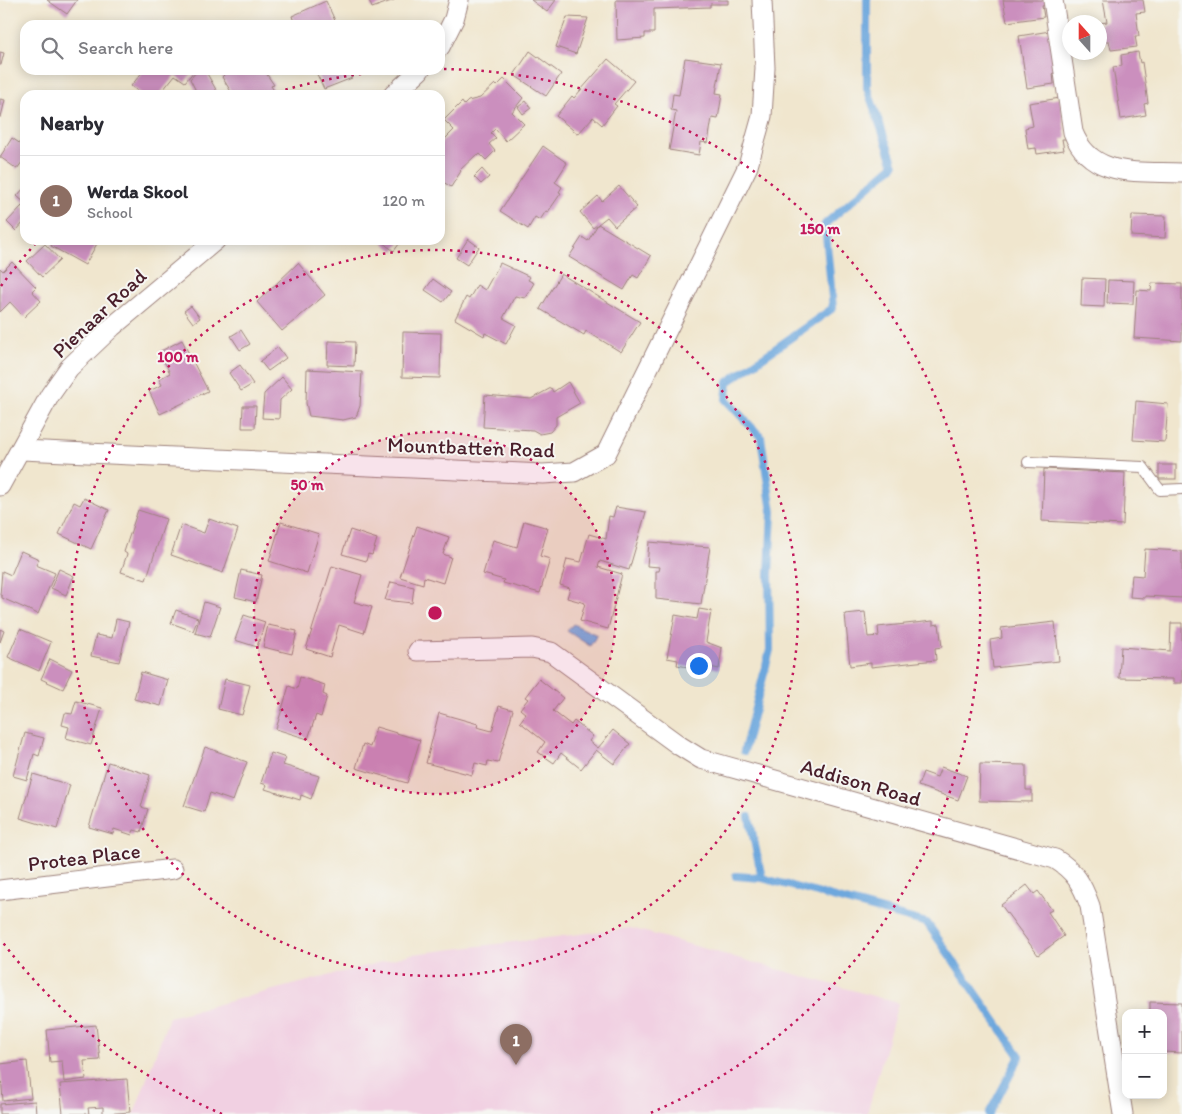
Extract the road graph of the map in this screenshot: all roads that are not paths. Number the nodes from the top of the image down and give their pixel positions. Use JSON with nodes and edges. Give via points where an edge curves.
{"nodes":[{"id":1,"x":459,"y":0,"type":"edge"},
{"id":2,"x":762,"y":0,"type":"edge"},
{"id":3,"x":1053,"y":0,"type":"edge"},
{"id":4,"x":445,"y":37,"type":"edge"},
{"id":5,"x":415,"y":75,"type":"edge"},
{"id":6,"x":398,"y":90,"type":"edge"},
{"id":7,"x":1182,"y":173,"type":"edge"},
{"id":8,"x":210,"y":245,"type":"edge"},
{"id":9,"x":22,"y":450,"type":"junction"},
{"id":10,"x":1028,"y":462,"type":"dead end"},
{"id":11,"x":0,"y":486,"type":"edge"},
{"id":12,"x":1182,"y":490,"type":"edge"},
{"id":13,"x":418,"y":651,"type":"dead end"},
{"id":14,"x":173,"y":869,"type":"dead end"},
{"id":15,"x":0,"y":890,"type":"edge"},
{"id":16,"x":1123,"y":1114,"type":"edge"}],
"edges":[{"from":1,"to":4,"type":"street"},
{"from":2,"to":9,"type":"street","name":"Mountbatten Road","via":[[765,68],[762,116],[748,166],[606,454],[574,472],[543,474]]},
{"from":3,"to":7,"type":"street","via":[[1073,132],[1078,145],[1100,165],[1115,169]]},
{"from":5,"to":6,"type":"street"},
{"from":8,"to":9,"type":"street","name":"Pienaar Road","via":[[112,327],[69,368],[50,396]]},
{"from":9,"to":11,"type":"street","name":"Pienaar Road"},
{"from":10,"to":12,"type":"lane","via":[[1143,467],[1160,490]]},
{"from":13,"to":16,"type":"street","name":"Addison Road","via":[[532,648],[550,652],[701,759],[1055,859],[1068,867],[1078,878],[1090,906]]},
{"from":14,"to":15,"type":"street","name":"Protea Place"}]}
